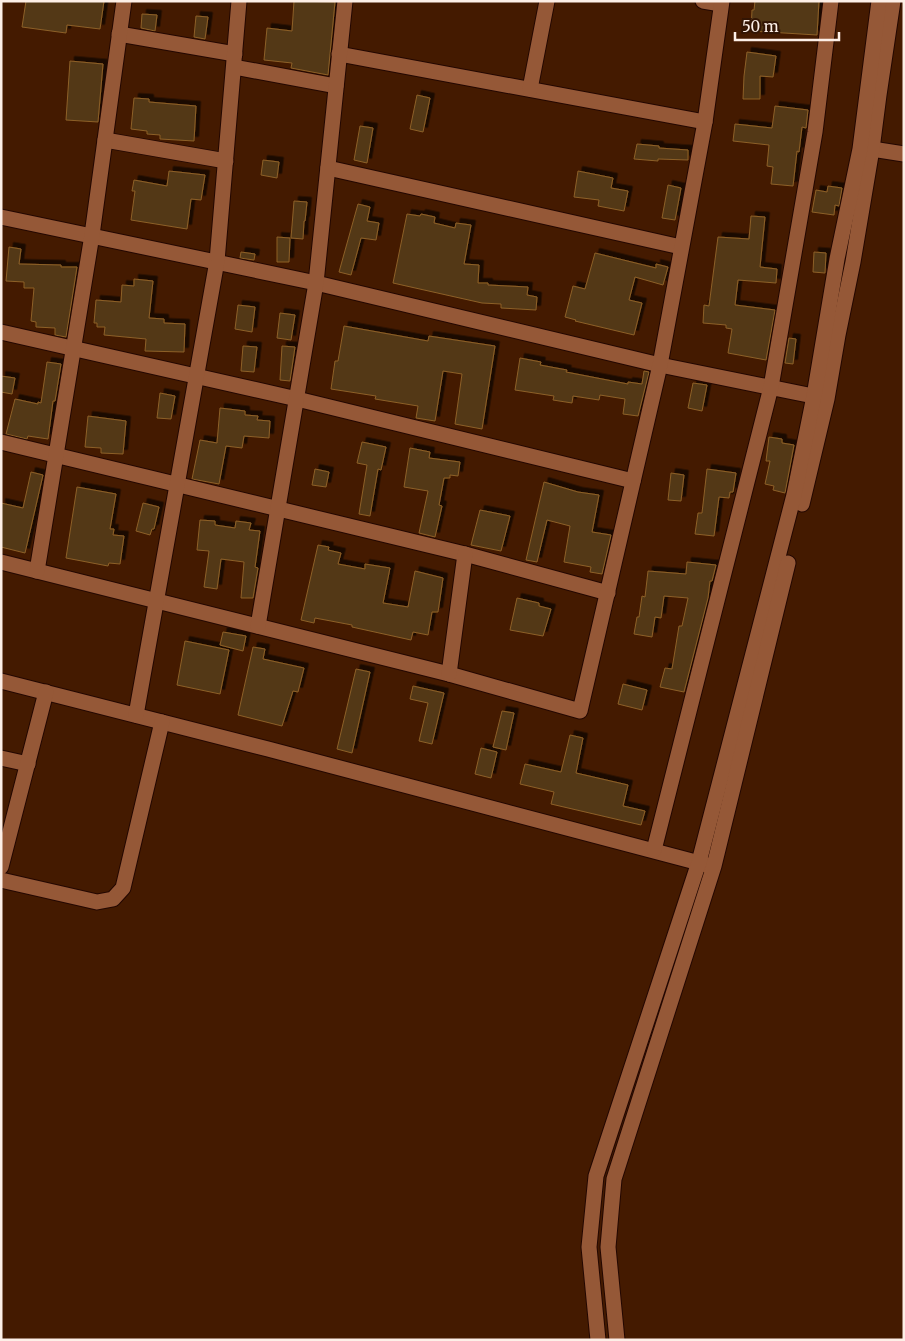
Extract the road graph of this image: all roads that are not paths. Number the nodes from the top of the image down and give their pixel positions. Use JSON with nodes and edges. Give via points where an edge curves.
{"nodes":[{"id":1,"x":124,"y":1,"type":"edge"},
{"id":2,"x":239,"y":1,"type":"edge"},
{"id":3,"x":344,"y":1,"type":"edge"},
{"id":4,"x":547,"y":1,"type":"edge"},
{"id":5,"x":703,"y":1,"type":"edge"},
{"id":6,"x":831,"y":1,"type":"edge"},
{"id":7,"x":879,"y":1,"type":"edge"},
{"id":8,"x":893,"y":1,"type":"edge"},
{"id":9,"x":722,"y":3,"type":"edge"},
{"id":10,"x":119,"y":34,"type":"junction"},
{"id":11,"x":339,"y":54,"type":"junction"},
{"id":12,"x":234,"y":60,"type":"junction"},
{"id":13,"x":336,"y":86,"type":"junction"},
{"id":14,"x":530,"y":90,"type":"junction"},
{"id":15,"x":705,"y":122,"type":"junction"},
{"id":16,"x":105,"y":140,"type":"junction"},
{"id":17,"x":872,"y":149,"type":"junction"},
{"id":18,"x":904,"y":154,"type":"edge"},
{"id":19,"x":226,"y":161,"type":"junction"},
{"id":20,"x":328,"y":168,"type":"junction"},
{"id":21,"x":1,"y":217,"type":"edge"},
{"id":22,"x":92,"y":235,"type":"junction"},
{"id":23,"x":681,"y":247,"type":"junction"},
{"id":24,"x":217,"y":261,"type":"junction"},
{"id":25,"x":316,"y":284,"type":"junction"},
{"id":26,"x":1,"y":332,"type":"edge"},
{"id":27,"x":73,"y":348,"type":"junction"},
{"id":28,"x":660,"y":365,"type":"junction"},
{"id":29,"x":197,"y":377,"type":"junction"},
{"id":30,"x":772,"y":386,"type":"junction"},
{"id":31,"x":821,"y":398,"type":"junction"},
{"id":32,"x":296,"y":400,"type":"junction"},
{"id":33,"x":1,"y":442,"type":"edge"},
{"id":34,"x":56,"y":455,"type":"junction"},
{"id":35,"x":633,"y":481,"type":"junction"},
{"id":36,"x":177,"y":485,"type":"junction"},
{"id":37,"x":278,"y":509,"type":"junction"},
{"id":38,"x":465,"y":554,"type":"junction"},
{"id":39,"x":1,"y":562,"type":"edge"},
{"id":40,"x":37,"y":570,"type":"junction"},
{"id":41,"x":608,"y":593,"type":"junction"},
{"id":42,"x":157,"y":601,"type":"junction"},
{"id":43,"x":258,"y":626,"type":"junction"},
{"id":44,"x":449,"y":674,"type":"junction"},
{"id":45,"x":1,"y":681,"type":"edge"},
{"id":46,"x":46,"y":692,"type":"junction"},
{"id":47,"x":136,"y":715,"type":"junction"},
{"id":48,"x":162,"y":722,"type":"junction"},
{"id":49,"x":1,"y":758,"type":"edge"},
{"id":50,"x":28,"y":764,"type":"junction"},
{"id":51,"x":7,"y":820,"type":"edge"},
{"id":52,"x":654,"y":850,"type":"junction"},
{"id":53,"x":698,"y":862,"type":"junction"},
{"id":54,"x":714,"y":866,"type":"junction"},
{"id":55,"x":1,"y":867,"type":"edge"},
{"id":56,"x":1,"y":880,"type":"edge"},
{"id":57,"x":598,"y":1340,"type":"edge"},
{"id":58,"x":617,"y":1340,"type":"edge"}],
"edges":[{"from":1,"to":10,"type":"street"},
{"from":2,"to":12,"type":"street"},
{"from":3,"to":11,"type":"street"},
{"from":4,"to":14,"type":"street"},
{"from":5,"to":9,"type":"street"},
{"from":6,"to":30,"type":"street","via":[[815,132]]},
{"from":7,"to":31,"type":"street","via":[[860,149],[837,259]]},
{"from":8,"to":17,"type":"street"},
{"from":9,"to":15,"type":"street"},
{"from":10,"to":12,"type":"street"},
{"from":10,"to":16,"type":"street"},
{"from":11,"to":13,"type":"street"},
{"from":11,"to":14,"type":"street"},
{"from":12,"to":13,"type":"street"},
{"from":12,"to":19,"type":"street"},
{"from":13,"to":20,"type":"street"},
{"from":14,"to":15,"type":"street"},
{"from":15,"to":23,"type":"street"},
{"from":16,"to":19,"type":"street"},
{"from":16,"to":22,"type":"street"},
{"from":17,"to":18,"type":"street"},
{"from":17,"to":31,"type":"street"},
{"from":19,"to":24,"type":"street"},
{"from":20,"to":23,"type":"street"},
{"from":20,"to":25,"type":"street"},
{"from":21,"to":22,"type":"street"},
{"from":22,"to":24,"type":"street"},
{"from":22,"to":27,"type":"street"},
{"from":23,"to":28,"type":"street"},
{"from":24,"to":25,"type":"street"},
{"from":24,"to":29,"type":"street"},
{"from":25,"to":28,"type":"street"},
{"from":25,"to":32,"type":"street"},
{"from":26,"to":27,"type":"street"},
{"from":27,"to":29,"type":"street"},
{"from":27,"to":34,"type":"street"},
{"from":28,"to":30,"type":"street"},
{"from":28,"to":35,"type":"street"},
{"from":29,"to":32,"type":"street"},
{"from":29,"to":36,"type":"street"},
{"from":30,"to":31,"type":"street"},
{"from":30,"to":52,"type":"street"},
{"from":31,"to":53,"type":"street"},
{"from":31,"to":54,"type":"street"},
{"from":32,"to":35,"type":"street"},
{"from":32,"to":37,"type":"street"},
{"from":33,"to":34,"type":"street"},
{"from":34,"to":36,"type":"street"},
{"from":34,"to":40,"type":"street"},
{"from":35,"to":41,"type":"street"},
{"from":36,"to":37,"type":"street"},
{"from":36,"to":42,"type":"street"},
{"from":37,"to":38,"type":"street"},
{"from":37,"to":43,"type":"street"},
{"from":38,"to":41,"type":"street"},
{"from":38,"to":44,"type":"street"},
{"from":39,"to":40,"type":"street"},
{"from":40,"to":42,"type":"street"},
{"from":41,"to":44,"type":"street","via":[[580,711]]},
{"from":42,"to":43,"type":"street"},
{"from":42,"to":47,"type":"street"},
{"from":43,"to":44,"type":"street"},
{"from":45,"to":46,"type":"street"},
{"from":46,"to":47,"type":"street"},
{"from":46,"to":50,"type":"street"},
{"from":47,"to":48,"type":"street"},
{"from":48,"to":52,"type":"street"},
{"from":48,"to":56,"type":"street","via":[[123,888],[113,899],[97,902]]},
{"from":49,"to":50,"type":"street"},
{"from":50,"to":51,"type":"street"},
{"from":51,"to":55,"type":"street"},
{"from":52,"to":53,"type":"street"},
{"from":53,"to":54,"type":"street"},
{"from":53,"to":57,"type":"street","via":[[596,1176],[589,1247]]},
{"from":54,"to":58,"type":"street","via":[[614,1180],[608,1247]]}]}
